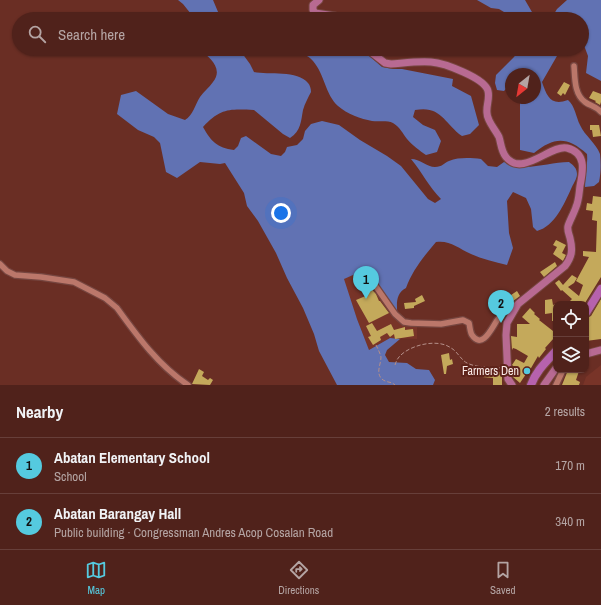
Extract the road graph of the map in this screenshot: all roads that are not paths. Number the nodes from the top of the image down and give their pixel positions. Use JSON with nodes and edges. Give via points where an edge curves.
{"nodes":[{"id":1,"x":319,"y":0,"type":"edge"},
{"id":2,"x":314,"y":12,"type":"edge"},
{"id":3,"x":376,"y":56,"type":"edge"},
{"id":4,"x":574,"y":66,"type":"dead end"},
{"id":5,"x":601,"y":112,"type":"edge"},
{"id":6,"x":0,"y":264,"type":"edge"},
{"id":7,"x":365,"y":271,"type":"dead end"},
{"id":8,"x":601,"y":289,"type":"edge"},
{"id":9,"x":518,"y":304,"type":"junction"},
{"id":10,"x":589,"y":308,"type":"edge"},
{"id":11,"x":601,"y":350,"type":"edge"},
{"id":12,"x":589,"y":353,"type":"edge"},
{"id":13,"x":553,"y":354,"type":"edge"},
{"id":14,"x":553,"y":372,"type":"edge"},
{"id":15,"x":561,"y":373,"type":"edge"},
{"id":16,"x":188,"y":385,"type":"edge"},
{"id":17,"x":512,"y":385,"type":"edge"},
{"id":18,"x":531,"y":385,"type":"edge"},
{"id":19,"x":544,"y":385,"type":"edge"},
{"id":20,"x":556,"y":385,"type":"edge"}],
"edges":[{"from":1,"to":2,"type":"main road","via":[[313,5]]},
{"from":3,"to":9,"type":"main road","via":[[391,64],[442,64],[485,85],[489,96],[487,115],[506,157],[511,162],[536,160],[566,148],[581,157],[583,165],[578,198],[568,228],[571,255],[565,266]]},
{"from":4,"to":5,"type":"street","via":[[580,97]]},
{"from":6,"to":16,"type":"street","via":[[7,272],[15,275],[74,282],[112,302],[150,352]]},
{"from":7,"to":9,"type":"street","via":[[395,314],[404,322],[436,324],[463,320],[469,324],[472,334],[480,340],[486,337],[506,310]]},
{"from":8,"to":10,"type":"highway"},
{"from":9,"to":17,"type":"main road","via":[[506,329],[508,379]]},
{"from":11,"to":12,"type":"main road"},
{"from":13,"to":18,"type":"highway"},
{"from":14,"to":19,"type":"main road"},
{"from":15,"to":20,"type":"street"}]}
